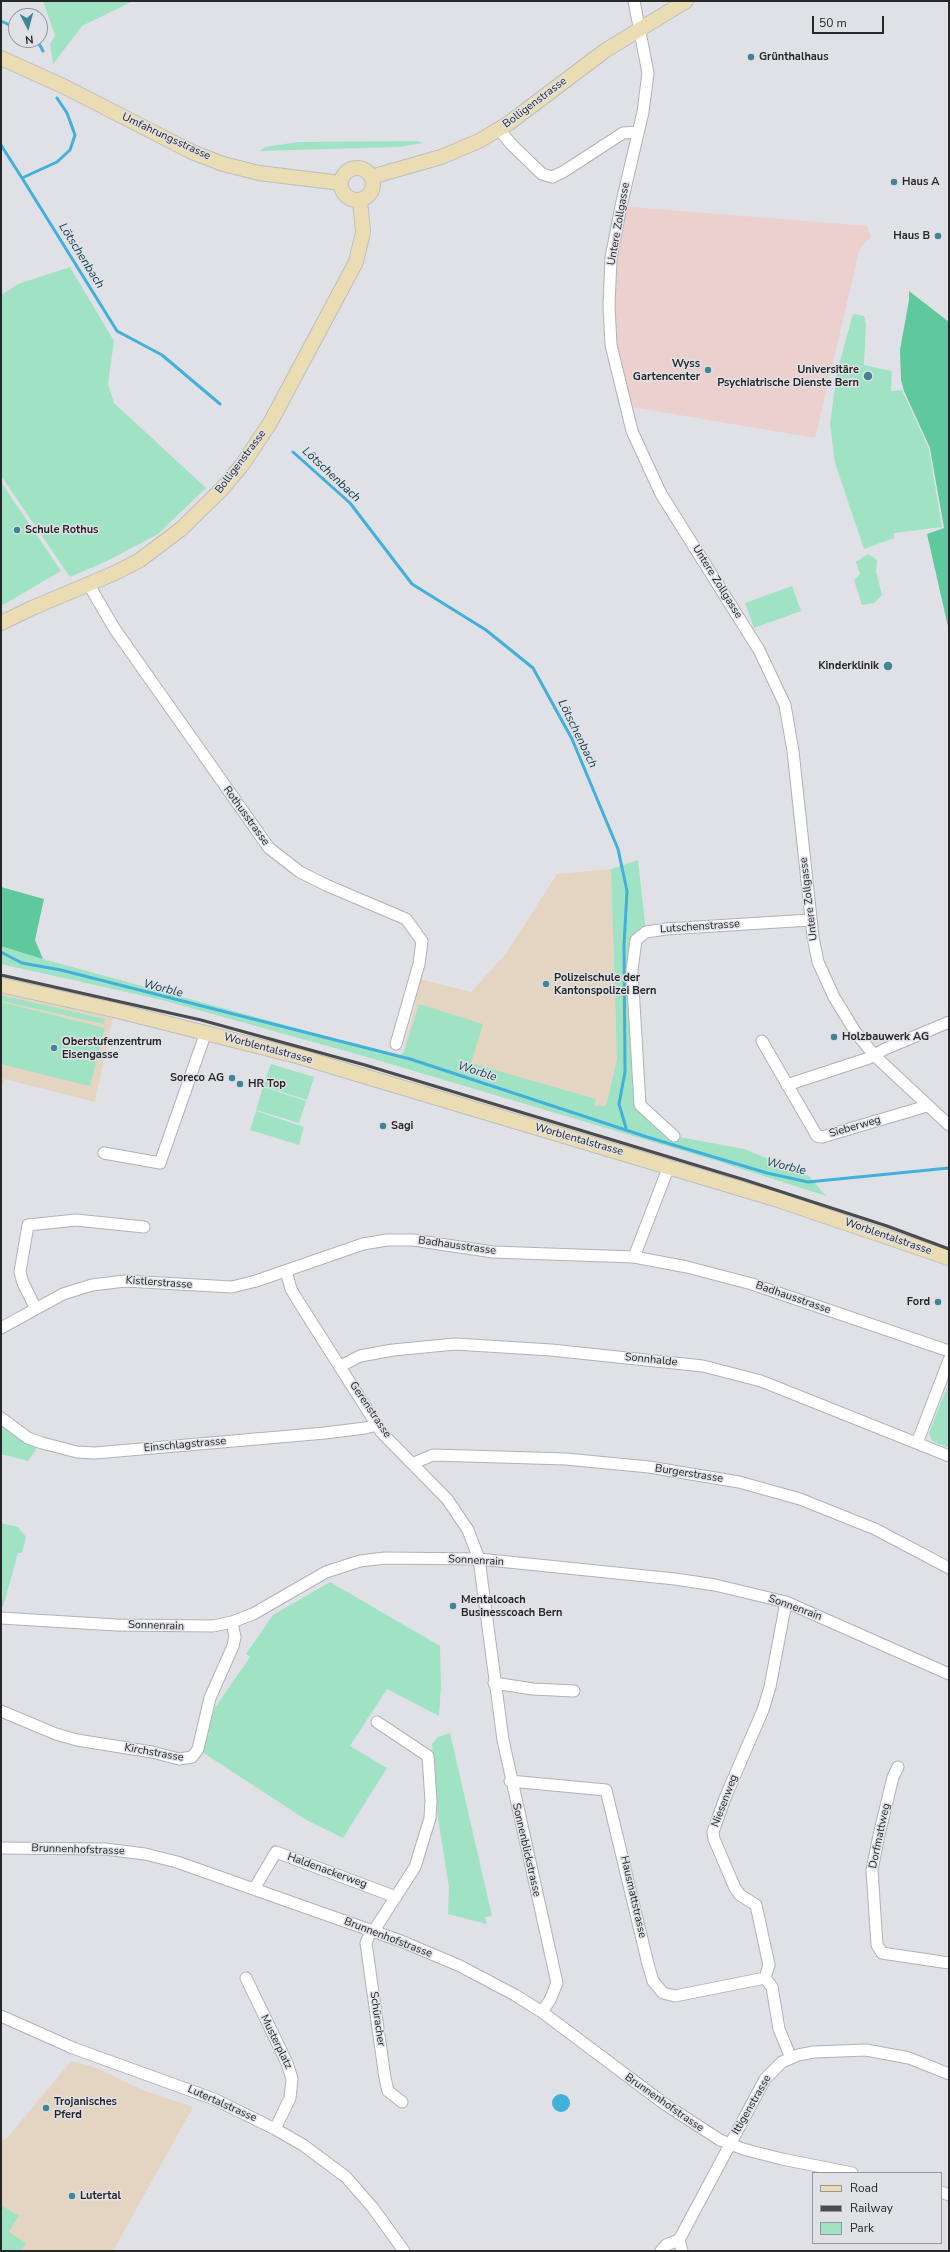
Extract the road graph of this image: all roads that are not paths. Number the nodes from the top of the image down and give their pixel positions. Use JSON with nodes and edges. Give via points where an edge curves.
{"nodes":[{"id":1,"x":634,"y":1,"type":"edge"},
{"id":2,"x":686,"y":1,"type":"edge"},
{"id":3,"x":640,"y":30,"type":"junction"},
{"id":4,"x":1,"y":58,"type":"edge"},
{"id":5,"x":499,"y":129,"type":"junction"},
{"id":6,"x":638,"y":132,"type":"junction"},
{"id":7,"x":371,"y":177,"type":"junction"},
{"id":8,"x":341,"y":183,"type":"junction"},
{"id":9,"x":360,"y":200,"type":"junction"},
{"id":10,"x":89,"y":585,"type":"junction"},
{"id":11,"x":1,"y":623,"type":"edge"},
{"id":12,"x":810,"y":920,"type":"junction"},
{"id":13,"x":1,"y":985,"type":"edge"},
{"id":14,"x":949,"y":1022,"type":"edge"},
{"id":15,"x":206,"y":1032,"type":"junction"},
{"id":16,"x":762,"y":1041,"type":"dead end"},
{"id":17,"x":396,"y":1044,"type":"dead end"},
{"id":18,"x":875,"y":1056,"type":"junction"},
{"id":19,"x":787,"y":1085,"type":"junction"},
{"id":20,"x":927,"y":1106,"type":"junction"},
{"id":21,"x":949,"y":1125,"type":"edge"},
{"id":22,"x":674,"y":1136,"type":"dead end"},
{"id":23,"x":104,"y":1153,"type":"dead end"},
{"id":24,"x":669,"y":1166,"type":"junction"},
{"id":25,"x":144,"y":1227,"type":"dead end"},
{"id":26,"x":634,"y":1257,"type":"junction"},
{"id":27,"x":949,"y":1258,"type":"edge"},
{"id":28,"x":286,"y":1272,"type":"junction"},
{"id":29,"x":36,"y":1309,"type":"junction"},
{"id":30,"x":1,"y":1328,"type":"edge"},
{"id":31,"x":949,"y":1351,"type":"edge"},
{"id":32,"x":949,"y":1360,"type":"edge"},
{"id":33,"x":341,"y":1366,"type":"junction"},
{"id":34,"x":1,"y":1418,"type":"edge"},
{"id":35,"x":377,"y":1424,"type":"junction"},
{"id":36,"x":917,"y":1443,"type":"junction"},
{"id":37,"x":949,"y":1456,"type":"edge"},
{"id":38,"x":414,"y":1463,"type":"junction"},
{"id":39,"x":479,"y":1559,"type":"junction"},
{"id":40,"x":949,"y":1568,"type":"edge"},
{"id":41,"x":786,"y":1602,"type":"junction"},
{"id":42,"x":1,"y":1618,"type":"edge"},
{"id":43,"x":232,"y":1622,"type":"junction"},
{"id":44,"x":949,"y":1674,"type":"edge"},
{"id":45,"x":494,"y":1683,"type":"junction"},
{"id":46,"x":574,"y":1691,"type":"dead end"},
{"id":47,"x":1,"y":1711,"type":"edge"},
{"id":48,"x":377,"y":1722,"type":"dead end"},
{"id":49,"x":898,"y":1767,"type":"dead end"},
{"id":50,"x":510,"y":1782,"type":"junction"},
{"id":51,"x":1,"y":1848,"type":"edge"},
{"id":52,"x":254,"y":1889,"type":"junction"},
{"id":53,"x":396,"y":1897,"type":"junction"},
{"id":54,"x":372,"y":1931,"type":"junction"},
{"id":55,"x":949,"y":1964,"type":"edge"},
{"id":56,"x":246,"y":1978,"type":"dead end"},
{"id":57,"x":765,"y":1978,"type":"junction"},
{"id":58,"x":542,"y":2012,"type":"junction"},
{"id":59,"x":1,"y":2016,"type":"edge"},
{"id":60,"x":790,"y":2058,"type":"junction"},
{"id":61,"x":949,"y":2074,"type":"edge"},
{"id":62,"x":402,"y":2102,"type":"dead end"},
{"id":63,"x":275,"y":2129,"type":"junction"},
{"id":64,"x":730,"y":2144,"type":"junction"},
{"id":65,"x":847,"y":2172,"type":"edge"},
{"id":66,"x":679,"y":2240,"type":"junction"},
{"id":67,"x":404,"y":2251,"type":"edge"},
{"id":68,"x":661,"y":2251,"type":"edge"},
{"id":69,"x":682,"y":2251,"type":"edge"}],
"edges":[{"from":1,"to":3,"type":"street","name":"Untere Zollgasse"},
{"from":2,"to":3,"type":"main road","name":"Bolligenstrasse"},
{"from":3,"to":5,"type":"main road","name":"Bolligenstrasse","via":[[600,54]]},
{"from":3,"to":6,"type":"street","name":"Untere Zollgasse","via":[[648,72]]},
{"from":4,"to":8,"type":"main road","name":"Umfahrungsstrasse","via":[[65,87],[192,152],[223,164],[259,173]]},
{"from":5,"to":6,"type":"street","via":[[542,174],[552,177],[623,133]]},
{"from":5,"to":7,"type":"main road","name":"Bolligenstrasse","via":[[479,141],[441,157]]},
{"from":6,"to":12,"type":"street","name":"Untere Zollgasse","via":[[611,258],[611,345],[632,431],[661,494],[759,650],[785,705],[793,751]]},
{"from":7,"to":8,"type":"main road","via":[[364,170],[354,169],[345,174]]},
{"from":7,"to":9,"type":"main road","via":[[371,191]]},
{"from":8,"to":9,"type":"main road","via":[[344,195]]},
{"from":9,"to":10,"type":"main road","name":"Bolligenstrasse","via":[[363,232],[356,262],[270,423],[249,454],[208,504],[170,538],[140,560]]},
{"from":10,"to":11,"type":"main road","name":"Bolligenstrasse"},
{"from":10,"to":17,"type":"street","name":"Rothusstrasse","via":[[114,628],[269,848],[313,879],[406,919],[422,941],[419,964]]},
{"from":12,"to":18,"type":"street","name":"Untere Zollgasse","via":[[818,962],[834,997],[856,1033]]},
{"from":12,"to":22,"type":"street","name":"Lutschenstrasse","via":[[666,929],[646,932],[636,940],[632,970],[640,1105]]},
{"from":13,"to":15,"type":"main road","name":"Worblentalstrasse"},
{"from":14,"to":18,"type":"street","via":[[885,1049]]},
{"from":15,"to":23,"type":"street","via":[[160,1163]]},
{"from":15,"to":24,"type":"main road","name":"Worblentalstrasse","via":[[297,1056]]},
{"from":16,"to":19,"type":"street","name":"Sieberweg"},
{"from":18,"to":19,"type":"street"},
{"from":18,"to":20,"type":"street","name":"Untere Zollgasse"},
{"from":19,"to":20,"type":"street","name":"Sieberweg","via":[[817,1136],[822,1137]]},
{"from":20,"to":21,"type":"street","name":"Untere Zollgasse"},
{"from":24,"to":26,"type":"street"},
{"from":24,"to":27,"type":"main road","name":"Worblentalstrasse"},
{"from":25,"to":29,"type":"street","via":[[76,1220],[28,1225],[20,1272],[22,1283]]},
{"from":26,"to":28,"type":"street","name":"Badhausstrasse","via":[[493,1252],[413,1240],[387,1240],[363,1244]]},
{"from":26,"to":31,"type":"street","name":"Badhausstrasse","via":[[687,1267],[752,1284]]},
{"from":28,"to":29,"type":"street","name":"Kistlerstrasse","via":[[224,1288],[134,1281],[109,1282],[73,1290]]},
{"from":28,"to":33,"type":"street","name":"Gerenstrasse","via":[[291,1289]]},
{"from":29,"to":30,"type":"street","name":"Kistlerstrasse"},
{"from":32,"to":36,"type":"street"},
{"from":33,"to":35,"type":"street","name":"Gerenstrasse"},
{"from":33,"to":36,"type":"street","name":"Sonnhalde","via":[[366,1355],[455,1344],[551,1350],[703,1366],[761,1381]]},
{"from":34,"to":35,"type":"street","name":"Einschlagstrasse","via":[[28,1438],[77,1452],[95,1453],[325,1433]]},
{"from":35,"to":38,"type":"street","name":"Gerenstrasse"},
{"from":36,"to":37,"type":"street","name":"Sonnhalde"},
{"from":38,"to":39,"type":"street","name":"Gerenstrasse","via":[[448,1499],[468,1530]]},
{"from":38,"to":40,"type":"street","name":"Burgerstrasse","via":[[433,1455],[566,1459],[649,1467],[740,1482],[800,1499],[875,1529]]},
{"from":39,"to":41,"type":"street","name":"Sonnenrain","via":[[675,1579],[716,1585]]},
{"from":39,"to":43,"type":"street","name":"Sonnenrain","via":[[385,1558],[347,1564],[326,1572],[254,1614]]},
{"from":39,"to":45,"type":"street","name":"Sonnenblickstrasse"},
{"from":41,"to":44,"type":"street","name":"Sonnenrain"},
{"from":41,"to":57,"type":"street","name":"Niesenweg","via":[[770,1687],[763,1710],[725,1798],[714,1832],[714,1838],[734,1888],[756,1905],[769,1965]]},
{"from":42,"to":43,"type":"street","name":"Sonnenrain","via":[[190,1628]]},
{"from":43,"to":47,"type":"street","name":"Kirchstrasse","via":[[235,1637],[232,1648],[210,1698],[198,1749],[192,1757],[179,1759],[77,1740]]},
{"from":45,"to":46,"type":"street","via":[[532,1689]]},
{"from":45,"to":50,"type":"street","name":"Sonnenblickstrasse"},
{"from":48,"to":53,"type":"street","via":[[428,1756],[432,1801],[430,1818],[415,1867]]},
{"from":49,"to":55,"type":"street","name":"Dorfmattweg","via":[[882,1820],[872,1870],[877,1945],[882,1953]]},
{"from":50,"to":57,"type":"street","name":"Hausmattstrasse","via":[[606,1790],[648,1964],[653,1981],[664,1992],[675,1996]]},
{"from":50,"to":58,"type":"street","name":"Sonnenblickstrasse","via":[[557,1983]]},
{"from":51,"to":52,"type":"street","name":"Brunnenhofstrasse","via":[[134,1852],[177,1862]]},
{"from":52,"to":53,"type":"street","name":"Haldenackerweg","via":[[276,1852]]},
{"from":52,"to":54,"type":"street","name":"Brunnenhofstrasse"},
{"from":53,"to":54,"type":"street"},
{"from":54,"to":58,"type":"street","name":"Brunnenhofstrasse","via":[[460,1966]]},
{"from":54,"to":62,"type":"street","name":"Schüracher","via":[[366,1943],[385,2078],[388,2091]]},
{"from":56,"to":63,"type":"street","name":"Musterplatz","via":[[287,2063],[292,2079],[290,2098]]},
{"from":57,"to":60,"type":"street","via":[[772,1987],[779,2029]]},
{"from":58,"to":64,"type":"street","name":"Brunnenhofstrasse","via":[[681,2116]]},
{"from":59,"to":63,"type":"street","name":"Lutertalstrasse","via":[[66,2046],[214,2099]]},
{"from":60,"to":61,"type":"street","name":"Ittigenstrasse","via":[[814,2052],[872,2050],[908,2058]]},
{"from":60,"to":64,"type":"street","name":"Ittigenstrasse","via":[[776,2067],[765,2079]]},
{"from":63,"to":67,"type":"street","name":"Lutertalstrasse","via":[[314,2152],[346,2177],[366,2199]]},
{"from":64,"to":65,"type":"street","name":"Brunnenhofstrasse","via":[[782,2159]]},
{"from":64,"to":66,"type":"street","name":"Ittigenstrasse"},
{"from":66,"to":68,"type":"street","via":[[666,2245]]},
{"from":66,"to":69,"type":"street"}]}
